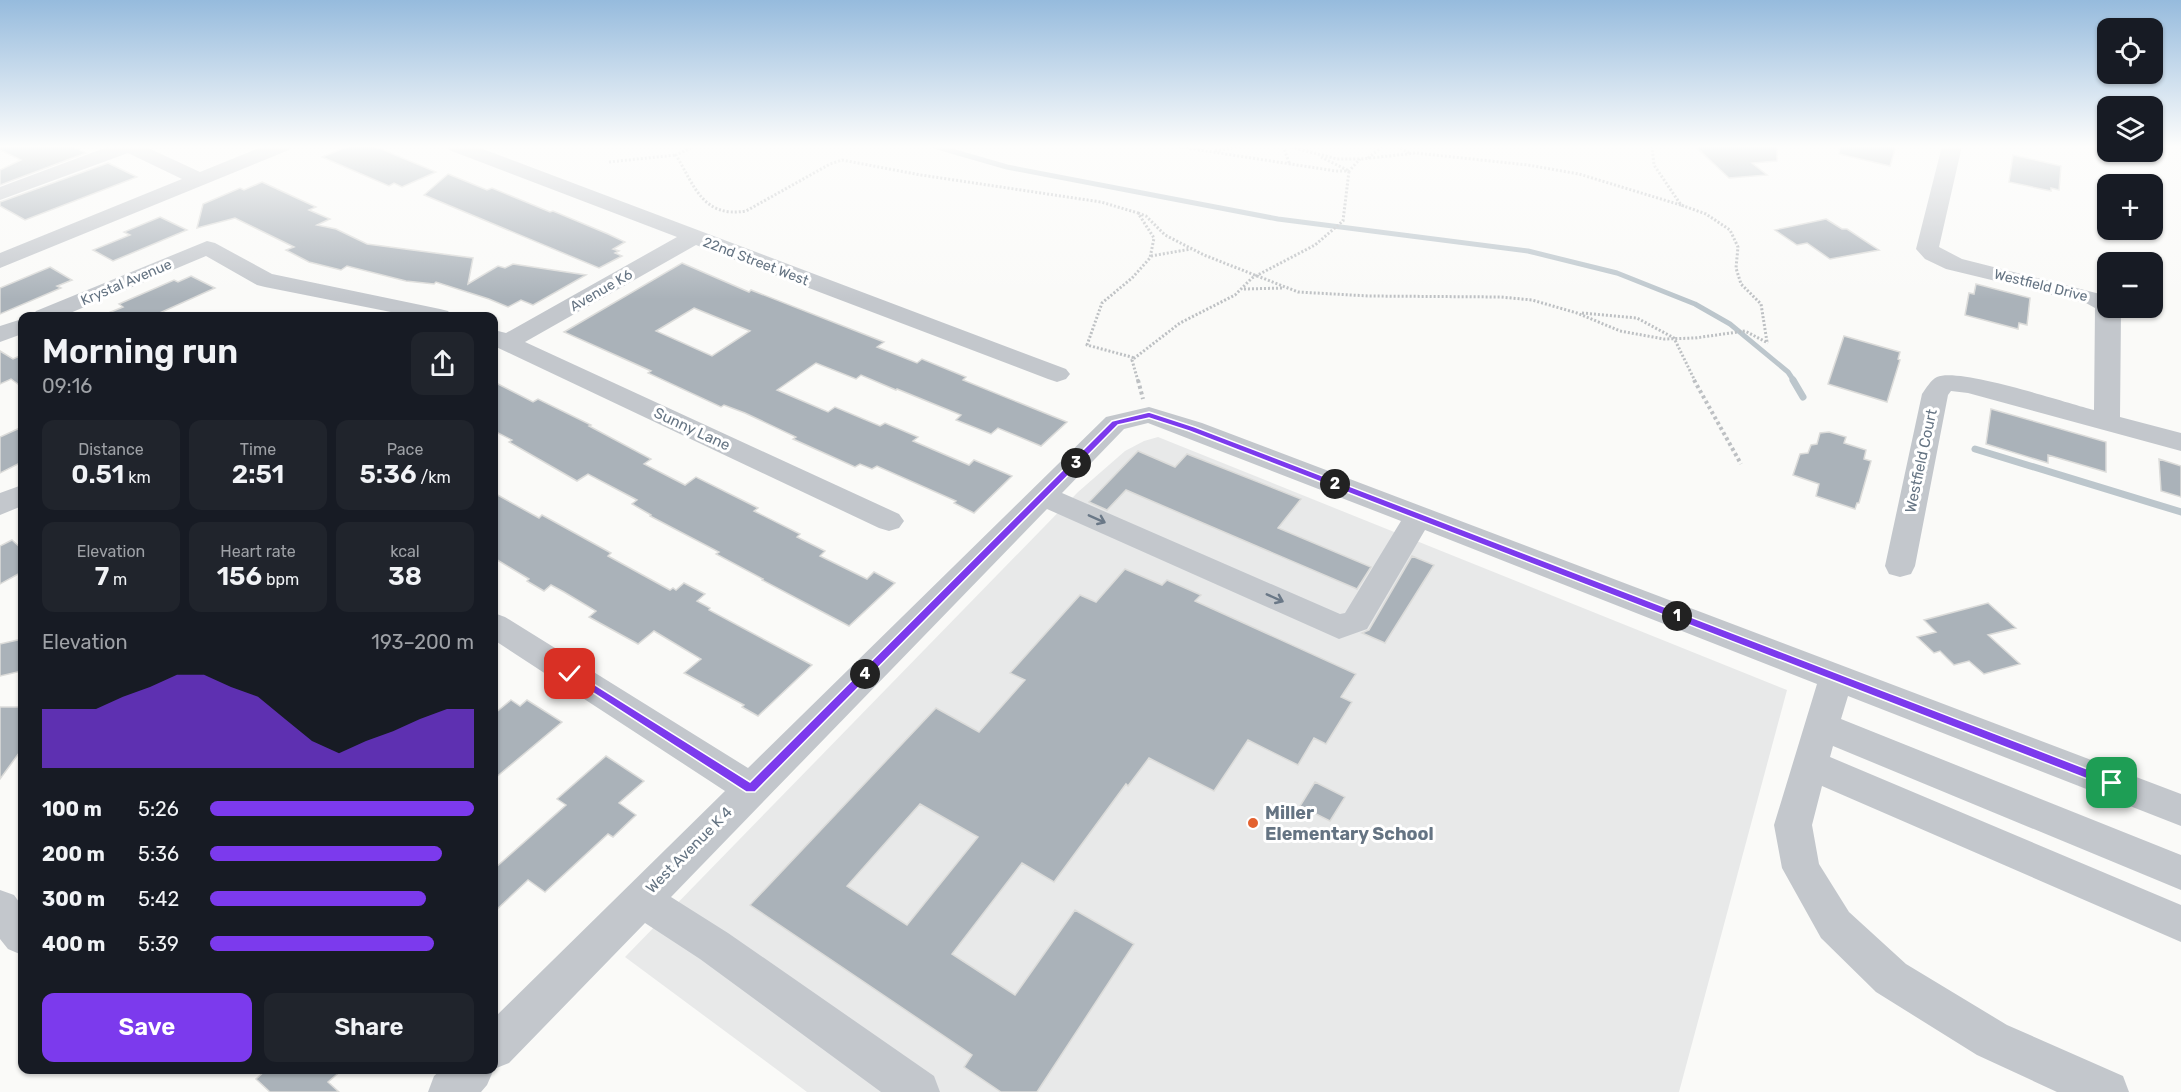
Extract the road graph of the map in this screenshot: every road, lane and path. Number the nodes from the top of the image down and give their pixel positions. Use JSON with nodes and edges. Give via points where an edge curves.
{"nodes":[{"id":1,"x":158,"y":197,"type":"edge"},
{"id":2,"x":589,"y":197,"type":"edge"},
{"id":3,"x":702,"y":197,"type":"edge"},
{"id":4,"x":771,"y":197,"type":"edge"},
{"id":5,"x":1067,"y":197,"type":"edge"},
{"id":6,"x":1346,"y":197,"type":"edge"},
{"id":7,"x":1656,"y":197,"type":"edge"},
{"id":8,"x":1677,"y":197,"type":"edge"},
{"id":9,"x":1940,"y":197,"type":"edge"},
{"id":10,"x":1684,"y":206,"type":"junction"},
{"id":11,"x":1138,"y":213,"type":"junction"},
{"id":12,"x":693,"y":237,"type":"junction"},
{"id":13,"x":1191,"y":249,"type":"junction"},
{"id":14,"x":1151,"y":256,"type":"junction"},
{"id":15,"x":0,"y":261,"type":"edge"},
{"id":16,"x":1255,"y":276,"type":"junction"},
{"id":17,"x":1288,"y":288,"type":"junction"},
{"id":18,"x":1243,"y":290,"type":"junction"},
{"id":19,"x":365,"y":299,"type":"junction"},
{"id":20,"x":54,"y":312,"type":"edge"},
{"id":21,"x":348,"y":312,"type":"edge"},
{"id":22,"x":422,"y":312,"type":"edge"},
{"id":23,"x":1575,"y":312,"type":"junction"},
{"id":24,"x":18,"y":328,"type":"edge"},
{"id":25,"x":0,"y":335,"type":"edge"},
{"id":26,"x":1674,"y":339,"type":"junction"},
{"id":27,"x":501,"y":340,"type":"edge"},
{"id":28,"x":1135,"y":358,"type":"junction"},
{"id":29,"x":1057,"y":374,"type":"dead end"},
{"id":30,"x":1149,"y":415,"type":"junction"},
{"id":31,"x":2107,"y":421,"type":"junction"},
{"id":32,"x":2181,"y":442,"type":"edge"},
{"id":33,"x":1741,"y":464,"type":"dead end"},
{"id":34,"x":18,"y":496,"type":"edge"},
{"id":35,"x":1043,"y":496,"type":"junction"},
{"id":36,"x":0,"y":505,"type":"edge"},
{"id":37,"x":1418,"y":517,"type":"junction"},
{"id":38,"x":889,"y":521,"type":"dead end"},
{"id":39,"x":1900,"y":566,"type":"dead end"},
{"id":40,"x":499,"y":636,"type":"edge"},
{"id":41,"x":1836,"y":677,"type":"junction"},
{"id":42,"x":1823,"y":726,"type":"junction"},
{"id":43,"x":1811,"y":765,"type":"junction"},
{"id":44,"x":751,"y":789,"type":"junction"},
{"id":45,"x":2181,"y":810,"type":"edge"},
{"id":46,"x":2181,"y":873,"type":"edge"},
{"id":47,"x":641,"y":899,"type":"junction"},
{"id":48,"x":0,"y":908,"type":"edge"},
{"id":49,"x":2181,"y":924,"type":"edge"},
{"id":50,"x":18,"y":931,"type":"edge"},
{"id":51,"x":498,"y":1044,"type":"edge"},
{"id":52,"x":468,"y":1074,"type":"edge"},
{"id":53,"x":450,"y":1092,"type":"edge"},
{"id":54,"x":918,"y":1092,"type":"edge"},
{"id":55,"x":2107,"y":1092,"type":"edge"}],
"edges":[{"from":1,"to":15,"type":"street"},
{"from":2,"to":12,"type":"street","name":"22nd Street West"},
{"from":3,"to":4,"type":"path","via":[[708,207],[732,215]]},
{"from":5,"to":11,"type":"path"},
{"from":6,"to":16,"type":"path","via":[[1343,221],[1315,245]]},
{"from":7,"to":10,"type":"path"},
{"from":8,"to":10,"type":"path"},
{"from":9,"to":31,"type":"street","name":"Westfield Drive","via":[[1927,249],[1932,254],[1954,264],[2106,304]]},
{"from":10,"to":26,"type":"path","via":[[1706,214],[1730,230],[1738,247],[1736,268],[1741,284],[1761,304],[1768,343],[1745,331]]},
{"from":11,"to":13,"type":"path","via":[[1165,235]]},
{"from":11,"to":14,"type":"path","via":[[1154,238]]},
{"from":12,"to":27,"type":"street","name":"Avenue K6"},
{"from":12,"to":29,"type":"street","name":"22nd Street West"},
{"from":13,"to":14,"type":"path"},
{"from":13,"to":16,"type":"path"},
{"from":14,"to":28,"type":"path","via":[[1132,278],[1101,303],[1087,345]]},
{"from":16,"to":17,"type":"path"},
{"from":16,"to":18,"type":"path"},
{"from":17,"to":18,"type":"path"},
{"from":17,"to":23,"type":"path","via":[[1369,296],[1501,297],[1532,300]]},
{"from":18,"to":28,"type":"path","via":[[1155,339]]},
{"from":19,"to":20,"type":"street","name":"Krystal Avenue","via":[[265,280],[207,248]]},
{"from":19,"to":21,"type":"street"},
{"from":19,"to":22,"type":"street"},
{"from":23,"to":26,"type":"path","via":[[1620,331]]},
{"from":23,"to":26,"type":"path","via":[[1637,318]]},
{"from":24,"to":25,"type":"street"},
{"from":26,"to":33,"type":"path"},
{"from":27,"to":38,"type":"street","name":"Sunny Lane"},
{"from":28,"to":30,"type":"path","via":[[1132,360]]},
{"from":30,"to":35,"type":"street","name":"West Avenue K 4","via":[[1115,423]]},
{"from":30,"to":37,"type":"street"},
{"from":31,"to":32,"type":"street"},
{"from":31,"to":39,"type":"street","name":"Westfield Court","via":[[1969,385],[1944,383],[1935,394]]},
{"from":34,"to":36,"type":"street"},
{"from":35,"to":37,"type":"street","one_way":true,"via":[[1339,627],[1356,621]]},
{"from":35,"to":44,"type":"street","name":"West Avenue K 4"},
{"from":37,"to":41,"type":"street"},
{"from":40,"to":44,"type":"street"},
{"from":41,"to":42,"type":"street"},
{"from":41,"to":45,"type":"street"},
{"from":42,"to":43,"type":"street"},
{"from":42,"to":46,"type":"street"},
{"from":43,"to":49,"type":"street"},
{"from":43,"to":55,"type":"street","via":[[1793,825],[1801,868],[1834,925],[1891,978],[1992,1040]]},
{"from":44,"to":47,"type":"street","name":"West Avenue K 4"},
{"from":47,"to":51,"type":"street","name":"West Avenue K 4"},
{"from":47,"to":54,"type":"street","via":[[714,946]]},
{"from":48,"to":50,"type":"street"},
{"from":52,"to":53,"type":"street"}]}
